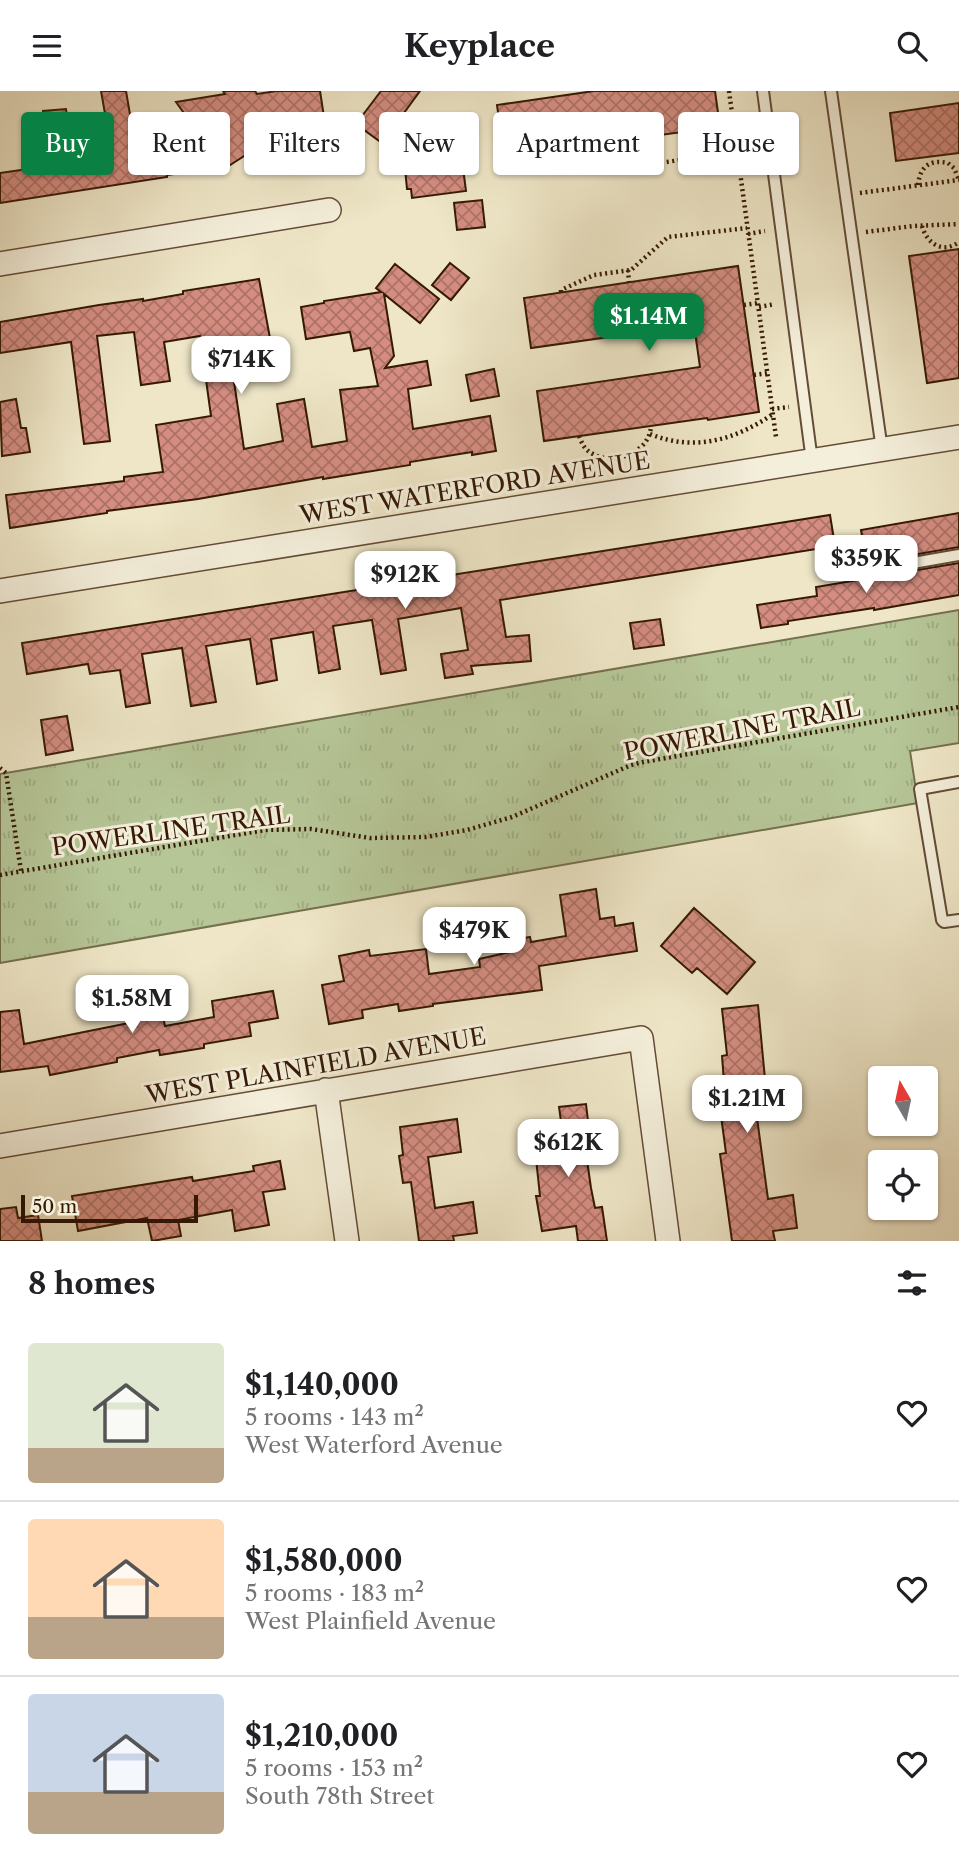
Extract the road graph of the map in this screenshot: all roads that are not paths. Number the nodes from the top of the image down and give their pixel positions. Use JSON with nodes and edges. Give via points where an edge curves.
{"nodes":[{"id":1,"x":763,"y":91,"type":"edge"},
{"id":2,"x":831,"y":91,"type":"edge"},
{"id":3,"x":329,"y":210,"type":"dead end"},
{"id":4,"x":0,"y":264,"type":"edge"},
{"id":5,"x":959,"y":437,"type":"edge"},
{"id":6,"x":882,"y":450,"type":"junction"},
{"id":7,"x":812,"y":461,"type":"junction"},
{"id":8,"x":959,"y":555,"type":"edge"},
{"id":9,"x":873,"y":570,"type":"dead end"},
{"id":10,"x":0,"y":591,"type":"edge"},
{"id":11,"x":959,"y":782,"type":"edge"},
{"id":12,"x":959,"y":920,"type":"edge"},
{"id":13,"x":326,"y":1090,"type":"junction"},
{"id":14,"x":0,"y":1146,"type":"edge"},
{"id":15,"x":347,"y":1241,"type":"edge"},
{"id":16,"x":668,"y":1241,"type":"edge"}],
"edges":[{"from":1,"to":7,"type":"lane"},
{"from":2,"to":6,"type":"lane"},
{"from":3,"to":4,"type":"street"},
{"from":5,"to":6,"type":"street","name":"WEST WATERFORD AVENUE"},
{"from":6,"to":7,"type":"street","name":"WEST WATERFORD AVENUE"},
{"from":7,"to":10,"type":"street","name":"WEST WATERFORD AVENUE"},
{"from":8,"to":9,"type":"lane"},
{"from":11,"to":12,"type":"lane","via":[[920,789],[942,920]]},
{"from":13,"to":14,"type":"street","name":"WEST PLAINFIELD AVENUE"},
{"from":13,"to":15,"type":"street"},
{"from":13,"to":16,"type":"street","name":"WEST PLAINFIELD AVENUE","via":[[640,1038]]}]}
